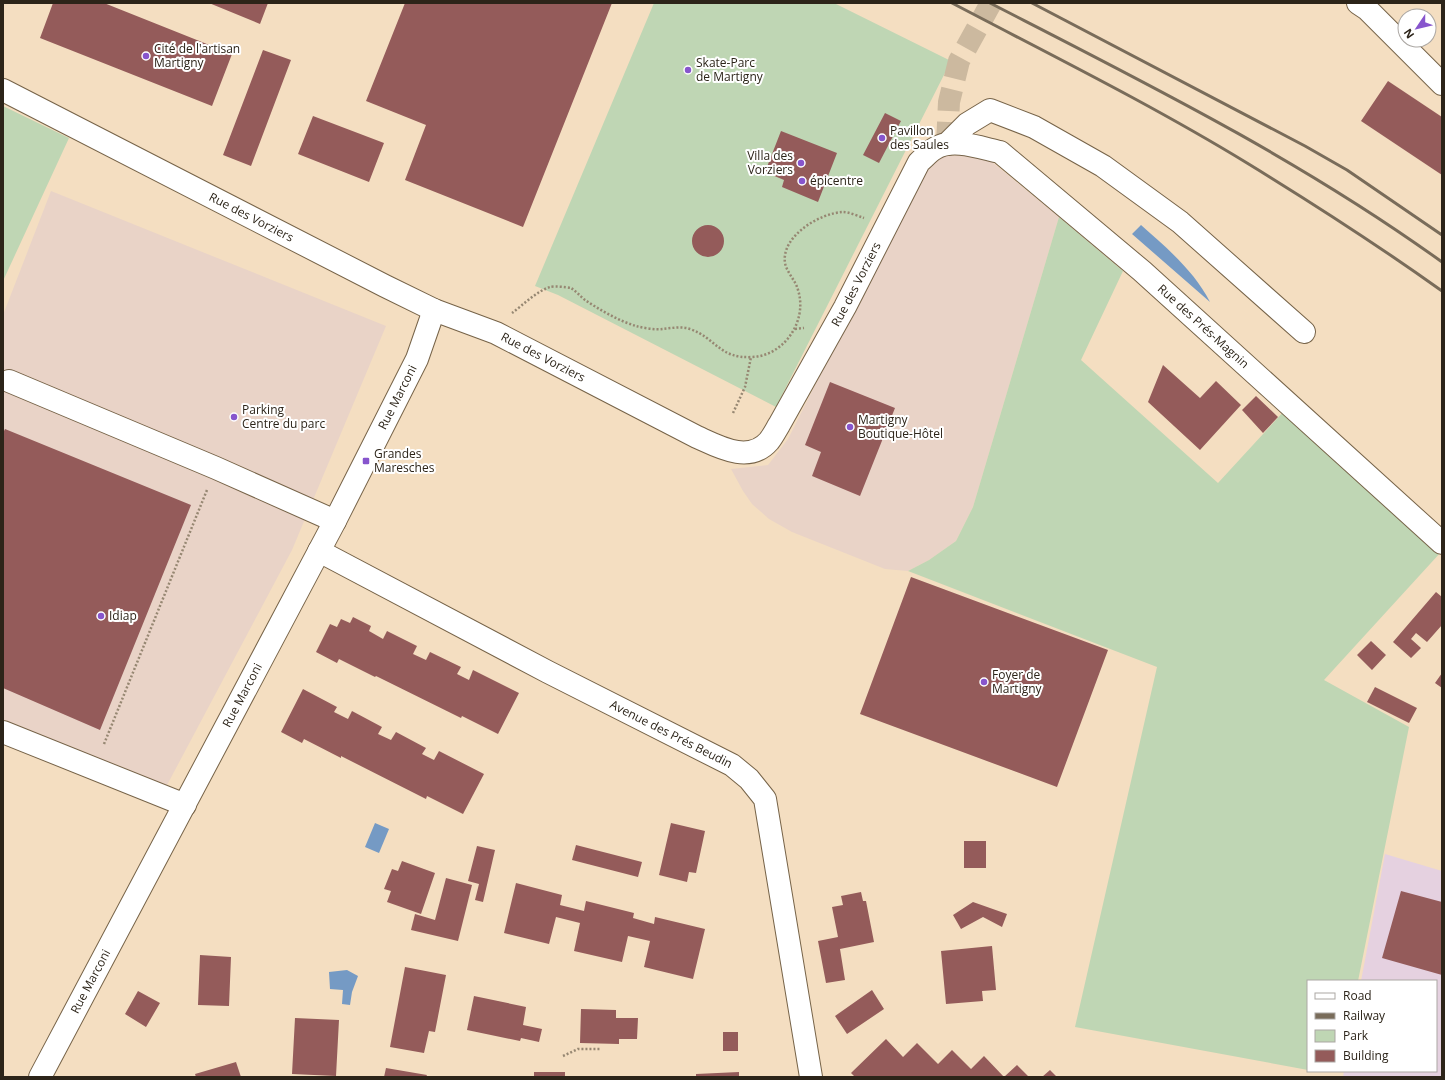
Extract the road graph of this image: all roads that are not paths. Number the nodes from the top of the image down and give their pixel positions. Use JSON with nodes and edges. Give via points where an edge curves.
{"nodes":[{"id":1,"x":1358,"y":3,"type":"edge"},
{"id":2,"x":1442,"y":84,"type":"edge"},
{"id":3,"x":3,"y":90,"type":"edge"},
{"id":4,"x":947,"y":144,"type":"junction"},
{"id":5,"x":434,"y":310,"type":"junction"},
{"id":6,"x":1304,"y":332,"type":"dead end"},
{"id":7,"x":9,"y":381,"type":"dead end"},
{"id":8,"x":335,"y":521,"type":"junction"},
{"id":9,"x":1442,"y":543,"type":"edge"},
{"id":10,"x":319,"y":551,"type":"junction"},
{"id":11,"x":3,"y":732,"type":"edge"},
{"id":12,"x":185,"y":805,"type":"junction"},
{"id":13,"x":40,"y":1077,"type":"edge"},
{"id":14,"x":810,"y":1077,"type":"edge"}],
"edges":[{"from":1,"to":2,"type":"street"},
{"from":3,"to":5,"type":"street","name":"Rue des Vorziers"},
{"from":4,"to":5,"type":"street","name":"Rue des Vorziers","via":[[934,148],[919,162],[845,307],[769,442],[747,453],[726,451],[496,333]]},
{"from":4,"to":6,"type":"street","via":[[967,124],[990,110],[1034,127],[1103,166],[1180,222]]},
{"from":4,"to":9,"type":"street","name":"Rue des Prés-Magnin","via":[[970,145],[1000,152],[1142,271]]},
{"from":5,"to":8,"type":"street","name":"Rue Marconi","via":[[417,359]]},
{"from":7,"to":8,"type":"street"},
{"from":8,"to":10,"type":"street","name":"Rue Marconi"},
{"from":10,"to":12,"type":"street","name":"Rue Marconi"},
{"from":10,"to":14,"type":"street","name":"Avenue des Prés Beudin","via":[[548,672],[732,765],[749,779],[765,799]]},
{"from":11,"to":12,"type":"street"},
{"from":12,"to":13,"type":"street","name":"Rue Marconi"}]}
